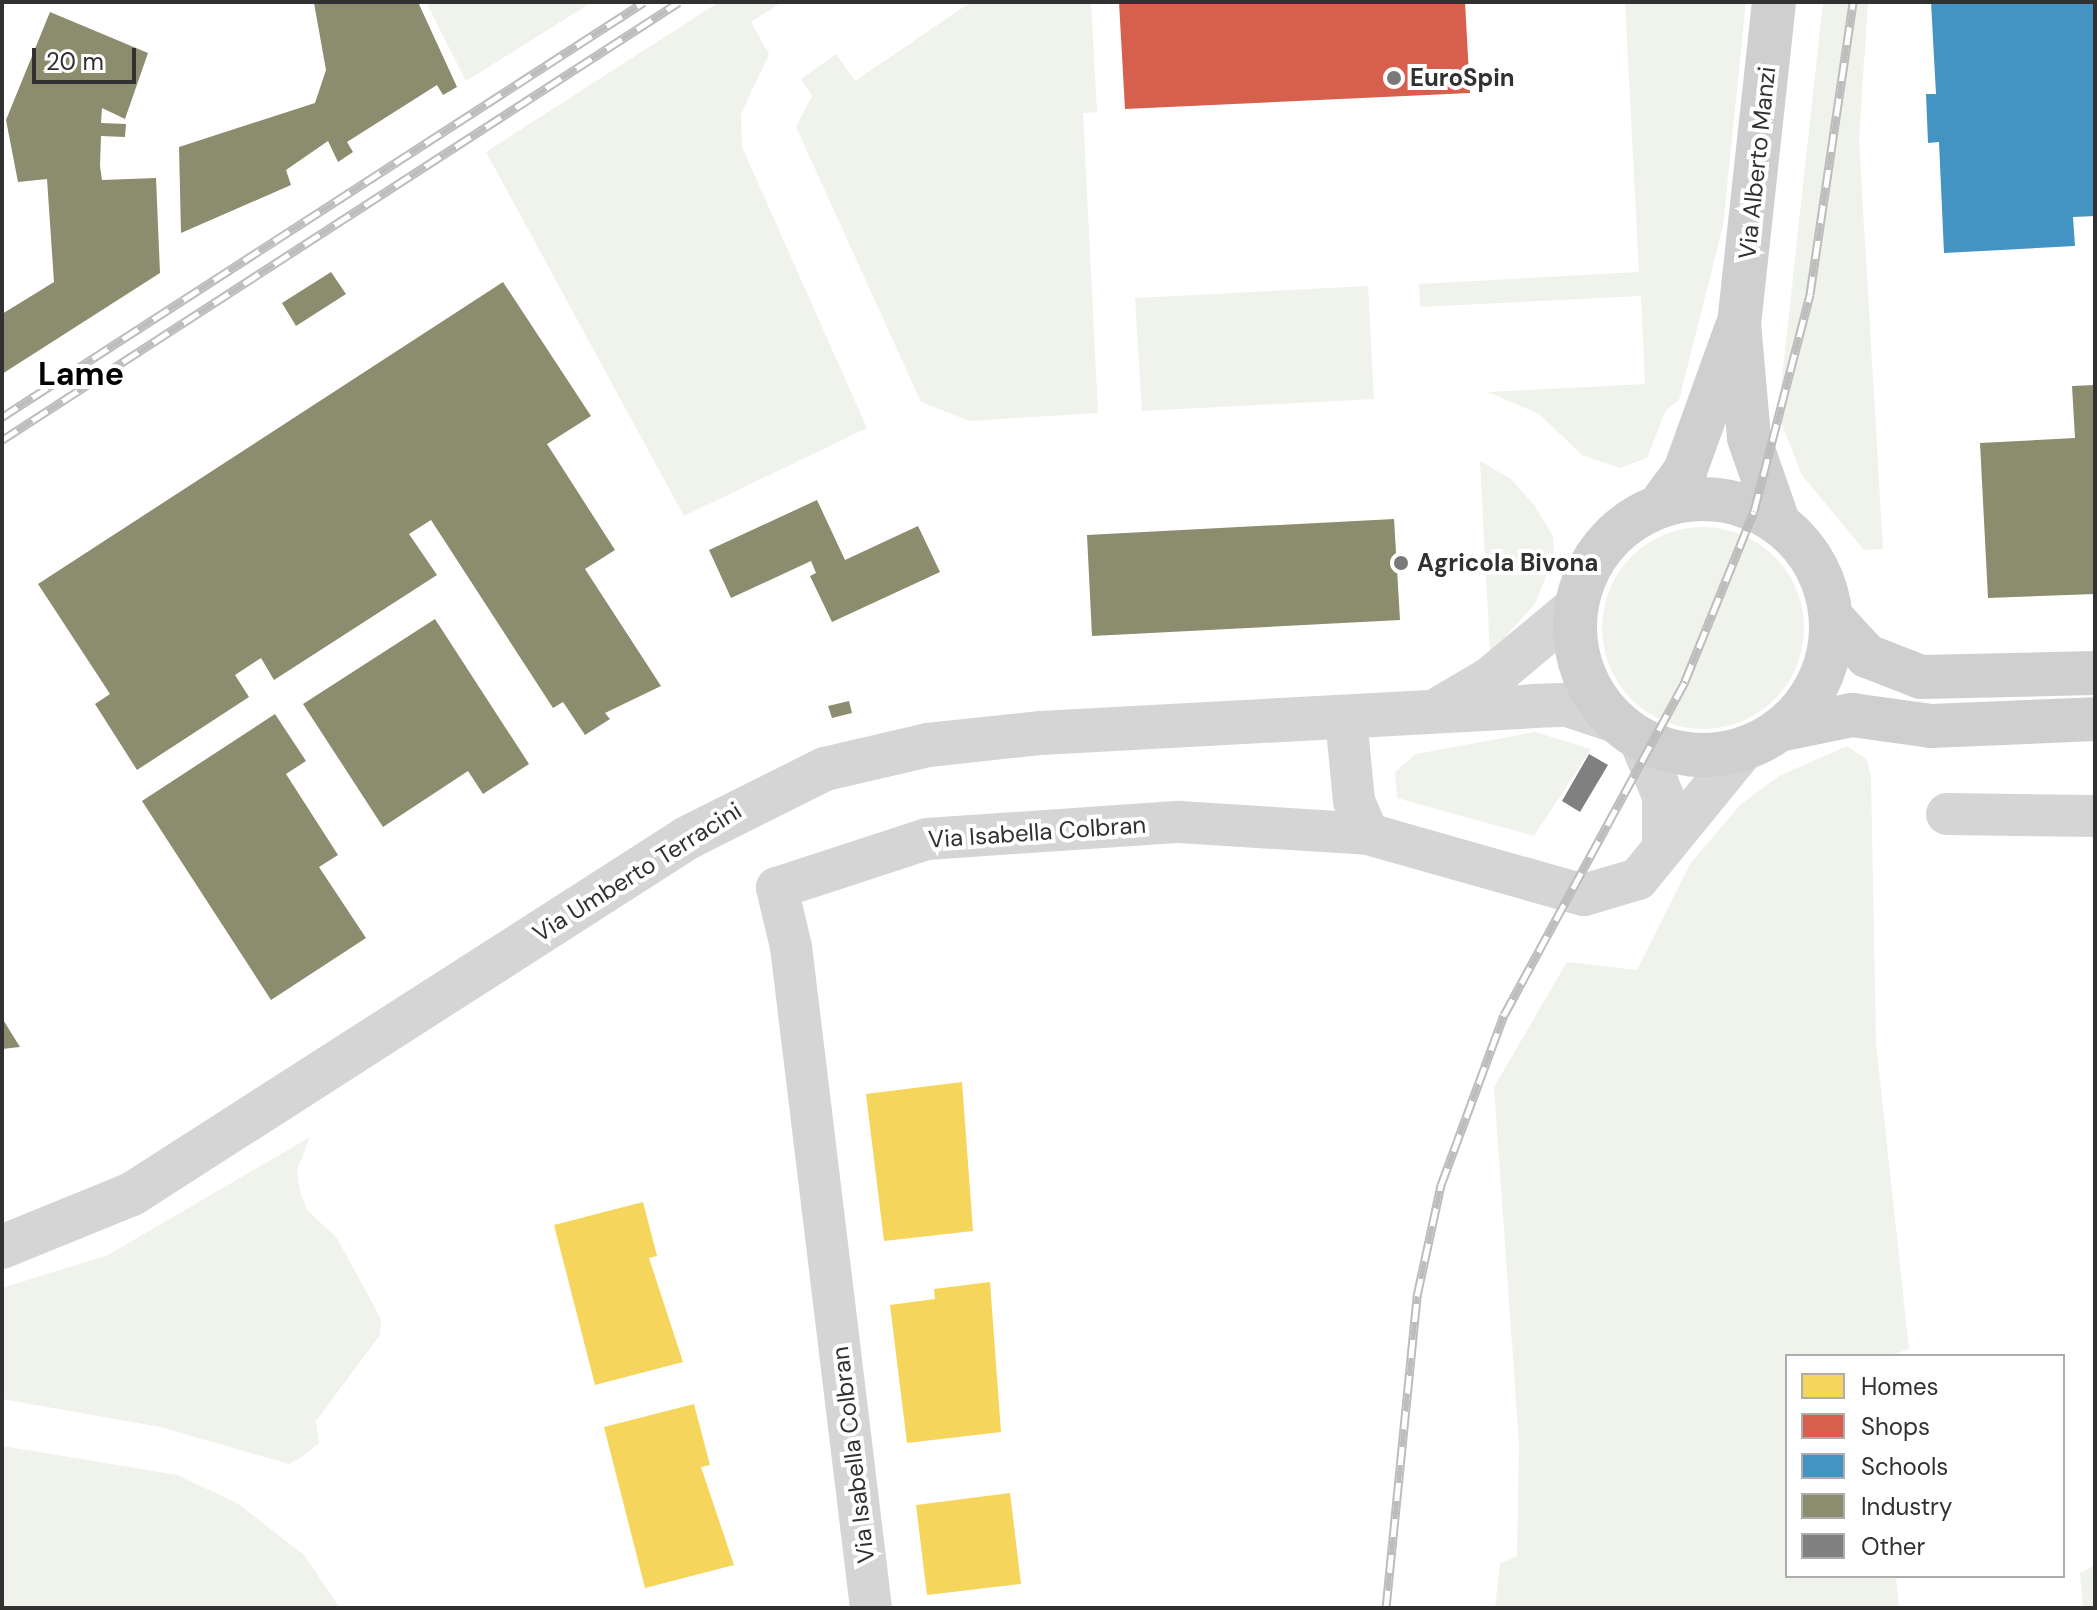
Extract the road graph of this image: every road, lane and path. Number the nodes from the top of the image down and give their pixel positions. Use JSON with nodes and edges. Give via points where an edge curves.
{"nodes":[{"id":1,"x":1774,"y":2,"type":"edge"},
{"id":2,"x":1739,"y":323,"type":"junction"},
{"id":3,"x":1659,"y":506,"type":"junction"},
{"id":4,"x":1779,"y":524,"type":"junction"},
{"id":5,"x":1576,"y":607,"type":"junction"},
{"id":6,"x":1831,"y":617,"type":"junction"},
{"id":7,"x":2095,"y":673,"type":"edge"},
{"id":8,"x":1429,"y":713,"type":"junction"},
{"id":9,"x":1346,"y":718,"type":"junction"},
{"id":10,"x":2095,"y":719,"type":"edge"},
{"id":11,"x":1627,"y":730,"type":"junction"},
{"id":12,"x":1762,"y":739,"type":"junction"},
{"id":13,"x":1947,"y":814,"type":"dead end"},
{"id":14,"x":2095,"y":816,"type":"edge"},
{"id":15,"x":1368,"y":834,"type":"junction"},
{"id":16,"x":1663,"y":843,"type":"junction"},
{"id":17,"x":2,"y":1247,"type":"edge"},
{"id":18,"x":871,"y":1608,"type":"edge"}],
"edges":[{"from":1,"to":2,"type":"main road","name":"Via Alberto Manzi"},
{"from":2,"to":3,"type":"main road","name":"Via Alberto Manzi","via":[[1685,471]]},
{"from":2,"to":4,"type":"main road","name":"Via Alberto Manzi","via":[[1749,438]]},
{"from":3,"to":4,"type":"main road","via":[[1730,501]]},
{"from":3,"to":5,"type":"main road","via":[[1610,538]]},
{"from":4,"to":6,"type":"main road","via":[[1818,571]]},
{"from":5,"to":8,"type":"street","name":"Via Umberto Terracini","via":[[1490,679]]},
{"from":5,"to":11,"type":"main road","via":[[1582,669]]},
{"from":6,"to":7,"type":"main road","via":[[1867,656],[1921,677]]},
{"from":6,"to":12,"type":"main road","via":[[1815,687]]},
{"from":8,"to":9,"type":"street","name":"Via Umberto Terracini"},
{"from":8,"to":11,"type":"street","name":"Via Umberto Terracini","via":[[1568,705]]},
{"from":9,"to":15,"type":"street","via":[[1354,801]]},
{"from":9,"to":17,"type":"street","name":"Via Umberto Terracini","via":[[1041,733],[928,745],[825,769],[687,838],[132,1194]]},
{"from":10,"to":12,"type":"main road","via":[[1931,726],[1852,715]]},
{"from":11,"to":12,"type":"main road","via":[[1694,755]]},
{"from":11,"to":16,"type":"street","via":[[1663,796]]},
{"from":12,"to":16,"type":"street","name":"Via Isabella Colbran"},
{"from":13,"to":14,"type":"street"},
{"from":15,"to":16,"type":"street","name":"Via Isabella Colbran","via":[[1584,895],[1638,879]]},
{"from":15,"to":18,"type":"street","name":"Via Isabella Colbran","via":[[1179,822],[959,834],[853,857],[777,888],[791,947]]}]}
